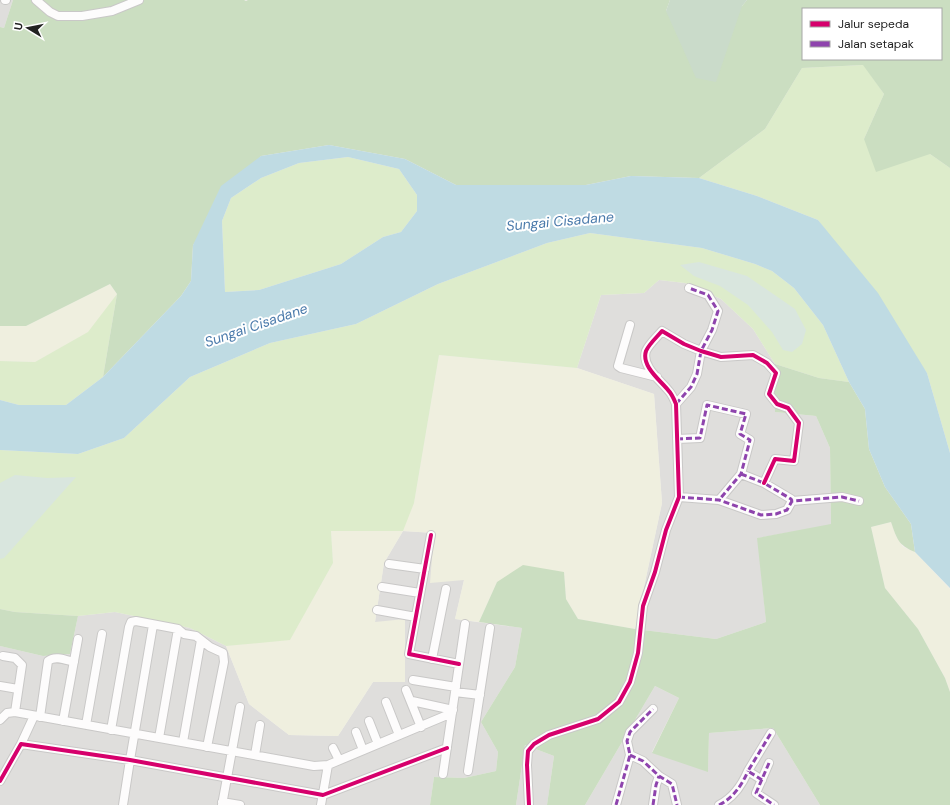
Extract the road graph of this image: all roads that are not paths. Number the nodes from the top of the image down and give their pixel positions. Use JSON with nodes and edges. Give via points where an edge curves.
{"nodes":[{"id":1,"x":36,"y":0,"type":"edge"},
{"id":2,"x":139,"y":0,"type":"edge"},
{"id":3,"x":689,"y":288,"type":"dead end"},
{"id":4,"x":630,"y":325,"type":"dead end"},
{"id":5,"x":701,"y":351,"type":"junction"},
{"id":6,"x":657,"y":377,"type":"junction"},
{"id":7,"x":676,"y":404,"type":"junction"},
{"id":8,"x":677,"y":439,"type":"junction"},
{"id":9,"x":741,"y":474,"type":"junction"},
{"id":10,"x":764,"y":483,"type":"junction"},
{"id":11,"x":679,"y":497,"type":"junction"},
{"id":12,"x":719,"y":500,"type":"junction"},
{"id":13,"x":792,"y":501,"type":"junction"},
{"id":14,"x":859,"y":501,"type":"dead end"},
{"id":15,"x":431,"y":535,"type":"dead end"},
{"id":16,"x":389,"y":564,"type":"dead end"},
{"id":17,"x":425,"y":569,"type":"junction"},
{"id":18,"x":382,"y":587,"type":"dead end"},
{"id":19,"x":446,"y":589,"type":"dead end"},
{"id":20,"x":420,"y":593,"type":"junction"},
{"id":21,"x":377,"y":610,"type":"dead end"},
{"id":22,"x":416,"y":617,"type":"junction"},
{"id":23,"x":465,"y":624,"type":"dead end"},
{"id":24,"x":153,"y":625,"type":"junction"},
{"id":25,"x":490,"y":628,"type":"dead end"},
{"id":26,"x":178,"y":629,"type":"junction"},
{"id":27,"x":102,"y":634,"type":"dead end"},
{"id":28,"x":78,"y":639,"type":"dead end"},
{"id":29,"x":201,"y":640,"type":"junction"},
{"id":30,"x":3,"y":656,"type":"dead end"},
{"id":31,"x":432,"y":659,"type":"junction"},
{"id":32,"x":74,"y":662,"type":"junction"},
{"id":33,"x":459,"y":664,"type":"junction"},
{"id":34,"x":413,"y":680,"type":"dead end"},
{"id":35,"x":0,"y":686,"type":"edge"},
{"id":36,"x":18,"y":689,"type":"junction"},
{"id":37,"x":406,"y":690,"type":"dead end"},
{"id":38,"x":456,"y":690,"type":"junction"},
{"id":39,"x":480,"y":696,"type":"junction"},
{"id":40,"x":412,"y":701,"type":"junction"},
{"id":41,"x":386,"y":702,"type":"dead end"},
{"id":42,"x":240,"y":707,"type":"dead end"},
{"id":43,"x":653,"y":709,"type":"dead end"},
{"id":44,"x":7,"y":712,"type":"edge"},
{"id":45,"x":452,"y":712,"type":"junction"},
{"id":46,"x":37,"y":716,"type":"junction"},
{"id":47,"x":0,"y":720,"type":"edge"},
{"id":48,"x":64,"y":721,"type":"junction"},
{"id":49,"x":369,"y":721,"type":"dead end"},
{"id":50,"x":86,"y":725,"type":"junction"},
{"id":51,"x":260,"y":725,"type":"dead end"},
{"id":52,"x":421,"y":727,"type":"junction"},
{"id":53,"x":111,"y":730,"type":"junction"},
{"id":54,"x":356,"y":732,"type":"dead end"},
{"id":55,"x":771,"y":733,"type":"dead end"},
{"id":56,"x":135,"y":734,"type":"junction"},
{"id":57,"x":398,"y":735,"type":"junction"},
{"id":58,"x":159,"y":738,"type":"junction"},
{"id":59,"x":182,"y":742,"type":"junction"},
{"id":60,"x":21,"y":744,"type":"junction"},
{"id":61,"x":378,"y":744,"type":"junction"},
{"id":62,"x":207,"y":747,"type":"junction"},
{"id":63,"x":334,"y":748,"type":"dead end"},
{"id":64,"x":447,"y":748,"type":"junction"},
{"id":65,"x":363,"y":750,"type":"junction"},
{"id":66,"x":232,"y":751,"type":"junction"},
{"id":67,"x":255,"y":755,"type":"junction"},
{"id":68,"x":630,"y":755,"type":"junction"},
{"id":69,"x":130,"y":760,"type":"junction"},
{"id":70,"x":339,"y":760,"type":"junction"},
{"id":71,"x":769,"y":763,"type":"dead end"},
{"id":72,"x":328,"y":765,"type":"junction"},
{"id":73,"x":468,"y":771,"type":"dead end"},
{"id":74,"x":748,"y":771,"type":"junction"},
{"id":75,"x":443,"y":774,"type":"dead end"},
{"id":76,"x":659,"y":776,"type":"junction"},
{"id":77,"x":227,"y":778,"type":"junction"},
{"id":78,"x":762,"y":780,"type":"junction"},
{"id":79,"x":0,"y":781,"type":"edge"},
{"id":80,"x":323,"y":795,"type":"junction"},
{"id":81,"x":222,"y":803,"type":"edge"},
{"id":82,"x":123,"y":805,"type":"edge"},
{"id":83,"x":240,"y":805,"type":"edge"},
{"id":84,"x":321,"y":805,"type":"edge"},
{"id":85,"x":529,"y":805,"type":"edge"},
{"id":86,"x":616,"y":805,"type":"edge"},
{"id":87,"x":653,"y":805,"type":"edge"},
{"id":88,"x":677,"y":805,"type":"edge"},
{"id":89,"x":719,"y":805,"type":"edge"},
{"id":90,"x":774,"y":805,"type":"edge"}],
"edges":[{"from":1,"to":2,"type":"street","via":[[58,16],[82,16],[112,11]]},
{"from":3,"to":5,"type":"street","via":[[708,295],[718,311]]},
{"from":4,"to":6,"type":"street","via":[[618,366]]},
{"from":5,"to":6,"type":"street","via":[[662,331],[647,349],[646,354],[647,364]]},
{"from":5,"to":7,"type":"street","via":[[697,374],[691,387]]},
{"from":5,"to":10,"type":"street","via":[[721,357],[753,355],[767,363],[776,373],[769,394],[777,404],[788,408],[799,423],[794,461],[775,459]]},
{"from":6,"to":7,"type":"street","via":[[670,391]]},
{"from":7,"to":8,"type":"street"},
{"from":8,"to":9,"type":"street","via":[[700,438],[707,406],[746,414],[740,434],[750,440]]},
{"from":8,"to":11,"type":"street"},
{"from":9,"to":10,"type":"street"},
{"from":9,"to":12,"type":"street"},
{"from":10,"to":13,"type":"street"},
{"from":11,"to":12,"type":"street"},
{"from":11,"to":85,"type":"street","via":[[643,606],[638,653],[626,691],[618,702],[598,719],[549,735],[528,751]]},
{"from":12,"to":13,"type":"street","via":[[760,515],[787,510]]},
{"from":13,"to":14,"type":"street","via":[[842,497]]},
{"from":15,"to":17,"type":"street"},
{"from":16,"to":17,"type":"street"},
{"from":17,"to":20,"type":"street"},
{"from":18,"to":20,"type":"street"},
{"from":19,"to":31,"type":"street"},
{"from":20,"to":22,"type":"street"},
{"from":21,"to":22,"type":"street"},
{"from":22,"to":31,"type":"street","via":[[409,654]]},
{"from":23,"to":33,"type":"street"},
{"from":24,"to":26,"type":"street"},
{"from":24,"to":53,"type":"street","via":[[131,622]]},
{"from":24,"to":56,"type":"street"},
{"from":25,"to":39,"type":"street"},
{"from":26,"to":29,"type":"street"},
{"from":26,"to":58,"type":"street"},
{"from":27,"to":50,"type":"street"},
{"from":28,"to":32,"type":"street"},
{"from":29,"to":59,"type":"street"},
{"from":29,"to":62,"type":"street","via":[[223,653],[224,657]]},
{"from":30,"to":36,"type":"street","via":[[15,658],[22,665]]},
{"from":31,"to":33,"type":"street"},
{"from":32,"to":46,"type":"street","via":[[58,658],[51,658],[48,661]]},
{"from":32,"to":48,"type":"street"},
{"from":33,"to":38,"type":"street"},
{"from":34,"to":38,"type":"street"},
{"from":35,"to":36,"type":"street"},
{"from":36,"to":44,"type":"street"},
{"from":37,"to":40,"type":"street"},
{"from":38,"to":39,"type":"street"},
{"from":38,"to":45,"type":"street"},
{"from":39,"to":73,"type":"street"},
{"from":40,"to":45,"type":"street"},
{"from":40,"to":52,"type":"street"},
{"from":41,"to":57,"type":"street"},
{"from":42,"to":66,"type":"street"},
{"from":43,"to":68,"type":"street","via":[[630,732],[627,741]]},
{"from":44,"to":46,"type":"street"},
{"from":44,"to":47,"type":"street"},
{"from":45,"to":52,"type":"street"},
{"from":45,"to":64,"type":"street"},
{"from":46,"to":48,"type":"street"},
{"from":46,"to":60,"type":"street"},
{"from":48,"to":50,"type":"street"},
{"from":49,"to":61,"type":"street"},
{"from":50,"to":53,"type":"street"},
{"from":51,"to":67,"type":"street"},
{"from":52,"to":57,"type":"street"},
{"from":53,"to":56,"type":"street"},
{"from":54,"to":65,"type":"street"},
{"from":55,"to":74,"type":"street"},
{"from":56,"to":58,"type":"street"},
{"from":56,"to":69,"type":"street"},
{"from":57,"to":61,"type":"street"},
{"from":58,"to":59,"type":"street"},
{"from":59,"to":62,"type":"street"},
{"from":60,"to":69,"type":"street"},
{"from":60,"to":79,"type":"street"},
{"from":61,"to":65,"type":"street"},
{"from":62,"to":66,"type":"street"},
{"from":63,"to":70,"type":"street"},
{"from":64,"to":75,"type":"street"},
{"from":64,"to":80,"type":"street"},
{"from":65,"to":70,"type":"street"},
{"from":66,"to":67,"type":"street"},
{"from":66,"to":77,"type":"street"},
{"from":67,"to":72,"type":"street","via":[[314,766]]},
{"from":68,"to":76,"type":"street","via":[[644,761]]},
{"from":68,"to":86,"type":"street"},
{"from":69,"to":77,"type":"street"},
{"from":69,"to":82,"type":"street"},
{"from":70,"to":72,"type":"street"},
{"from":71,"to":78,"type":"street"},
{"from":72,"to":80,"type":"street"},
{"from":74,"to":78,"type":"street"},
{"from":74,"to":89,"type":"street","via":[[732,796]]},
{"from":76,"to":87,"type":"street"},
{"from":76,"to":88,"type":"street","via":[[672,784]]},
{"from":77,"to":80,"type":"street"},
{"from":77,"to":81,"type":"street"},
{"from":78,"to":90,"type":"street","via":[[756,793]]},
{"from":80,"to":84,"type":"street"},
{"from":81,"to":83,"type":"street"}]}
